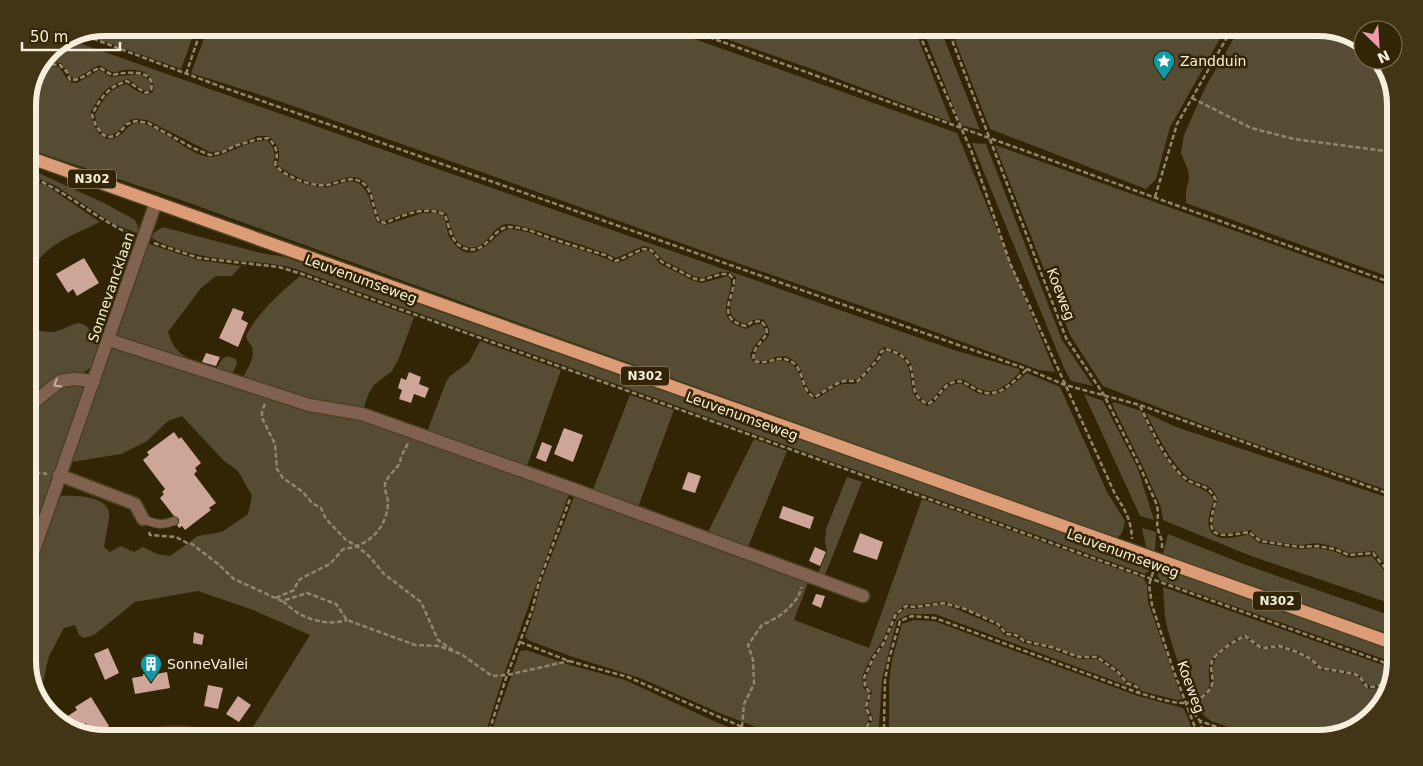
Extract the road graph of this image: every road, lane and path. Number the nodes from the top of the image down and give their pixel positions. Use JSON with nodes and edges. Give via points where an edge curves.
{"nodes":[{"id":1,"x":199,"y":36,"type":"edge"},
{"id":2,"x":703,"y":36,"type":"edge"},
{"id":3,"x":920,"y":36,"type":"edge"},
{"id":4,"x":950,"y":36,"type":"edge"},
{"id":5,"x":1228,"y":36,"type":"edge"},
{"id":6,"x":92,"y":38,"type":"edge"},
{"id":7,"x":50,"y":64,"type":"edge"},
{"id":8,"x":186,"y":74,"type":"junction"},
{"id":9,"x":1192,"y":98,"type":"junction"},
{"id":10,"x":961,"y":129,"type":"junction"},
{"id":11,"x":989,"y":139,"type":"junction"},
{"id":12,"x":1387,"y":153,"type":"edge"},
{"id":13,"x":36,"y":160,"type":"edge"},
{"id":14,"x":36,"y":179,"type":"edge"},
{"id":15,"x":1155,"y":197,"type":"junction"},
{"id":16,"x":156,"y":202,"type":"junction"},
{"id":17,"x":144,"y":240,"type":"junction"},
{"id":18,"x":1387,"y":281,"type":"edge"},
{"id":19,"x":109,"y":340,"type":"junction"},
{"id":20,"x":1027,"y":369,"type":"junction"},
{"id":21,"x":94,"y":381,"type":"junction"},
{"id":22,"x":1065,"y":385,"type":"junction"},
{"id":23,"x":270,"y":392,"type":"junction"},
{"id":24,"x":1104,"y":395,"type":"junction"},
{"id":25,"x":36,"y":400,"type":"edge"},
{"id":26,"x":1140,"y":405,"type":"junction"},
{"id":27,"x":412,"y":432,"type":"junction"},
{"id":28,"x":36,"y":473,"type":"edge"},
{"id":29,"x":59,"y":476,"type":"junction"},
{"id":30,"x":574,"y":489,"type":"junction"},
{"id":31,"x":1387,"y":493,"type":"edge"},
{"id":32,"x":143,"y":519,"type":"junction"},
{"id":33,"x":174,"y":521,"type":"dead end"},
{"id":34,"x":36,"y":544,"type":"edge"},
{"id":35,"x":357,"y":546,"type":"junction"},
{"id":36,"x":1134,"y":550,"type":"junction"},
{"id":37,"x":1158,"y":559,"type":"junction"},
{"id":38,"x":1387,"y":569,"type":"edge"},
{"id":39,"x":807,"y":575,"type":"junction"},
{"id":40,"x":1149,"y":585,"type":"dead end"},
{"id":41,"x":863,"y":596,"type":"dead end"},
{"id":42,"x":276,"y":598,"type":"junction"},
{"id":43,"x":282,"y":601,"type":"junction"},
{"id":44,"x":347,"y":620,"type":"junction"},
{"id":45,"x":1387,"y":641,"type":"edge"},
{"id":46,"x":520,"y":642,"type":"junction"},
{"id":47,"x":458,"y":653,"type":"junction"},
{"id":48,"x":569,"y":661,"type":"junction"},
{"id":49,"x":1387,"y":663,"type":"edge"},
{"id":50,"x":507,"y":675,"type":"junction"},
{"id":51,"x":1383,"y":684,"type":"edge"},
{"id":52,"x":1139,"y":693,"type":"junction"},
{"id":53,"x":1187,"y":703,"type":"junction"},
{"id":54,"x":1200,"y":721,"type":"junction"},
{"id":55,"x":742,"y":727,"type":"junction"},
{"id":56,"x":884,"y":727,"type":"junction"},
{"id":57,"x":490,"y":730,"type":"edge"},
{"id":58,"x":748,"y":730,"type":"edge"},
{"id":59,"x":865,"y":730,"type":"edge"},
{"id":60,"x":880,"y":730,"type":"edge"},
{"id":61,"x":884,"y":730,"type":"edge"},
{"id":62,"x":1197,"y":730,"type":"edge"},
{"id":63,"x":1203,"y":730,"type":"edge"},
{"id":64,"x":1225,"y":730,"type":"edge"}],
"edges":[{"from":1,"to":8,"type":"path"},
{"from":2,"to":10,"type":"path"},
{"from":3,"to":10,"type":"path"},
{"from":4,"to":11,"type":"path","name":"Koeweg"},
{"from":5,"to":9,"type":"path"},
{"from":6,"to":8,"type":"path"},
{"from":7,"to":20,"type":"path","via":[[60,65],[70,80],[75,81],[100,68],[112,75],[140,72],[150,78],[153,84],[146,94],[127,81],[116,84],[100,99],[92,115],[103,135],[117,135],[126,124],[136,121],[148,123],[210,155],[268,138],[276,147],[278,156],[275,164],[287,175],[318,186],[357,180],[366,186],[374,213],[385,223],[423,210],[438,211],[445,215],[451,236],[460,247],[468,250],[483,246],[507,227],[530,231],[616,260],[643,248],[651,250],[662,262],[695,279],[729,274],[734,279],[728,307],[731,318],[746,326],[761,322],[766,327],[767,333],[752,354],[754,361],[767,363],[775,358],[784,358],[793,362],[811,396],[816,397],[844,381],[858,381],[884,349],[910,363],[915,393],[928,404],[946,385],[955,382],[964,381],[984,394],[999,392]]},
{"from":8,"to":20,"type":"path"},
{"from":9,"to":12,"type":"path","via":[[1251,128],[1294,139]]},
{"from":9,"to":15,"type":"path","via":[[1177,124]]},
{"from":10,"to":11,"type":"path"},
{"from":10,"to":22,"type":"path","via":[[1010,263]]},
{"from":11,"to":15,"type":"path"},
{"from":11,"to":24,"type":"path","name":"Koeweg","via":[[1066,338]]},
{"from":13,"to":16,"type":"main road","name":"Leuvenumseweg","number":"N302"},
{"from":14,"to":17,"type":"path","name":"Leuvenumseweg","via":[[112,226]]},
{"from":15,"to":18,"type":"path"},
{"from":16,"to":17,"type":"street","name":"Sonnevancklaan"},
{"from":16,"to":36,"type":"main road","name":"Leuvenumseweg","number":"N302"},
{"from":17,"to":19,"type":"street","name":"Sonnevancklaan"},
{"from":17,"to":49,"type":"path","name":"Leuvenumseweg","via":[[199,258],[279,267],[302,274]]},
{"from":19,"to":21,"type":"street","name":"Sonnevancklaan"},
{"from":19,"to":23,"type":"street"},
{"from":20,"to":22,"type":"path"},
{"from":21,"to":25,"type":"street","one_way":true,"via":[[60,381]]},
{"from":21,"to":29,"type":"street","name":"Sonnevancklaan"},
{"from":22,"to":24,"type":"path"},
{"from":22,"to":36,"type":"path","via":[[1128,516]]},
{"from":23,"to":27,"type":"street","via":[[309,405],[362,414]]},
{"from":23,"to":35,"type":"path","via":[[262,418],[275,444],[277,470],[321,508],[326,519],[346,540]]},
{"from":24,"to":26,"type":"path"},
{"from":24,"to":37,"type":"path","name":"Koeweg","via":[[1157,505],[1157,527],[1163,545]]},
{"from":26,"to":31,"type":"path"},
{"from":26,"to":38,"type":"path","via":[[1159,444],[1184,478],[1212,493],[1216,500],[1210,528],[1216,534],[1226,536],[1249,532],[1260,541],[1300,547],[1318,546],[1349,555],[1374,553]]},
{"from":27,"to":30,"type":"street"},
{"from":27,"to":35,"type":"path","via":[[400,464],[385,483],[388,505],[382,526],[370,541]]},
{"from":28,"to":29,"type":"path"},
{"from":29,"to":32,"type":"street","via":[[135,504]]},
{"from":29,"to":34,"type":"street","name":"Sonnevancklaan"},
{"from":30,"to":39,"type":"street"},
{"from":30,"to":46,"type":"path"},
{"from":32,"to":33,"type":"lane","via":[[161,525]]},
{"from":32,"to":42,"type":"path","via":[[150,536],[176,537],[192,544],[234,579]]},
{"from":35,"to":42,"type":"path","via":[[343,549],[330,564],[302,578],[294,590]]},
{"from":35,"to":47,"type":"path","via":[[384,574],[421,602],[438,640]]},
{"from":36,"to":37,"type":"main road","name":"Leuvenumseweg","number":"N302"},
{"from":37,"to":45,"type":"main road","name":"Leuvenumseweg","number":"N302"},
{"from":39,"to":41,"type":"street"},
{"from":39,"to":55,"type":"path","via":[[798,597],[789,608],[762,625],[748,645],[753,660],[754,684],[744,704]]},
{"from":40,"to":53,"type":"path","name":"Koeweg","via":[[1152,605]]},
{"from":42,"to":43,"type":"path"},
{"from":43,"to":44,"type":"path","via":[[314,620],[338,623]]},
{"from":43,"to":44,"type":"path","via":[[307,593],[336,604]]},
{"from":44,"to":47,"type":"path","via":[[415,646],[439,646]]},
{"from":46,"to":48,"type":"path"},
{"from":46,"to":50,"type":"path"},
{"from":47,"to":50,"type":"path","via":[[492,676]]},
{"from":48,"to":50,"type":"path"},
{"from":48,"to":55,"type":"path","via":[[628,678]]},
{"from":50,"to":57,"type":"path"},
{"from":51,"to":53,"type":"path","via":[[1367,686],[1355,674],[1320,668],[1295,651],[1279,646],[1260,647],[1245,636],[1236,638],[1213,659],[1212,684],[1208,691],[1203,697]]},
{"from":52,"to":53,"type":"path"},
{"from":52,"to":56,"type":"path","via":[[935,618],[912,616],[900,621],[888,659]]},
{"from":52,"to":59,"type":"path","via":[[1137,687],[1127,683],[1097,657],[1079,658],[1024,641],[1016,635],[1006,634],[998,624],[944,603],[906,606],[896,614],[864,678],[870,693],[866,706],[871,719]]},
{"from":53,"to":54,"type":"path"},
{"from":53,"to":62,"type":"path","name":"Koeweg"},
{"from":54,"to":63,"type":"path"},
{"from":54,"to":64,"type":"path"},
{"from":55,"to":58,"type":"path"},
{"from":56,"to":60,"type":"path"},
{"from":56,"to":61,"type":"path"}]}
